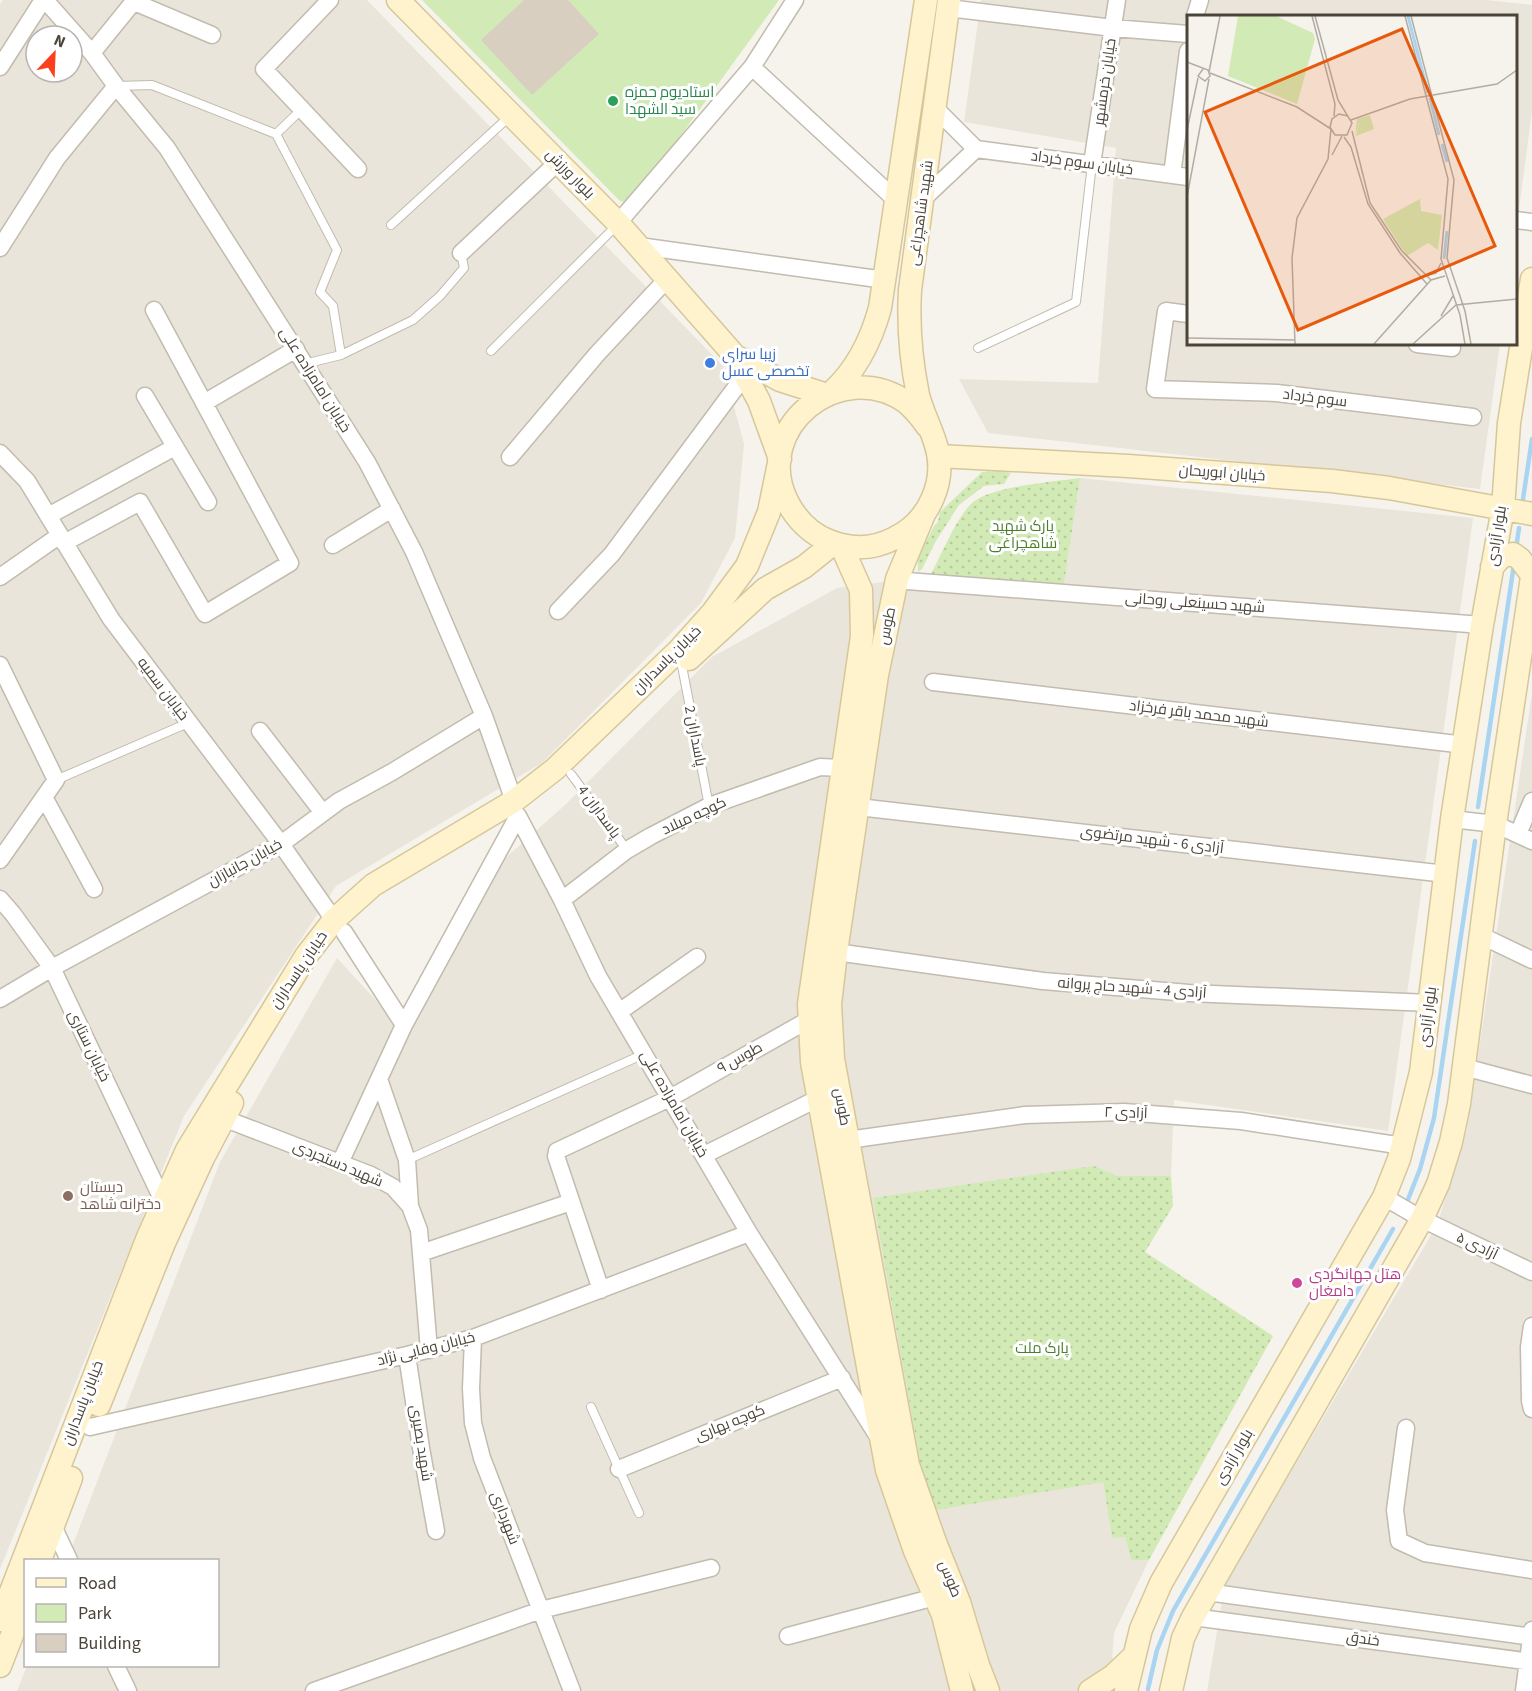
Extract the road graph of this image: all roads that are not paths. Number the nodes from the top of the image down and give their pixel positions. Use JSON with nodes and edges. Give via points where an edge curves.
{"nodes":[{"id":1,"x":44,"y":0,"type":"edge"},
{"id":2,"x":330,"y":0,"type":"edge"},
{"id":3,"x":398,"y":0,"type":"edge"},
{"id":4,"x":795,"y":0,"type":"edge"},
{"id":5,"x":926,"y":0,"type":"edge"},
{"id":6,"x":1117,"y":0,"type":"edge"},
{"id":7,"x":1200,"y":0,"type":"edge"},
{"id":8,"x":134,"y":1,"type":"edge"},
{"id":9,"x":949,"y":4,"type":"edge"},
{"id":10,"x":1195,"y":15,"type":"edge"},
{"id":11,"x":1113,"y":28,"type":"junction"},
{"id":12,"x":1187,"y":34,"type":"edge"},
{"id":13,"x":212,"y":35,"type":"dead end"},
{"id":14,"x":92,"y":53,"type":"junction"},
{"id":15,"x":0,"y":67,"type":"edge"},
{"id":16,"x":752,"y":67,"type":"junction"},
{"id":17,"x":1187,"y":67,"type":"edge"},
{"id":18,"x":116,"y":86,"type":"junction"},
{"id":19,"x":935,"y":108,"type":"junction"},
{"id":20,"x":302,"y":109,"type":"junction"},
{"id":21,"x":512,"y":115,"type":"junction"},
{"id":22,"x":276,"y":134,"type":"junction"},
{"id":23,"x":976,"y":149,"type":"junction"},
{"id":24,"x":558,"y":162,"type":"junction"},
{"id":25,"x":1092,"y":164,"type":"junction"},
{"id":26,"x":358,"y":169,"type":"dead end"},
{"id":27,"x":1180,"y":176,"type":"edge"},
{"id":28,"x":897,"y":201,"type":"junction"},
{"id":29,"x":922,"y":202,"type":"junction"},
{"id":30,"x":1517,"y":220,"type":"edge"},
{"id":31,"x":1532,"y":222,"type":"edge"},
{"id":32,"x":618,"y":223,"type":"junction"},
{"id":33,"x":391,"y":225,"type":"dead end"},
{"id":34,"x":639,"y":246,"type":"junction"},
{"id":35,"x":0,"y":249,"type":"edge"},
{"id":36,"x":461,"y":253,"type":"joint"},
{"id":37,"x":667,"y":279,"type":"junction"},
{"id":38,"x":1532,"y":279,"type":"edge"},
{"id":39,"x":885,"y":280,"type":"junction"},
{"id":40,"x":154,"y":310,"type":"dead end"},
{"id":41,"x":1187,"y":314,"type":"edge"},
{"id":42,"x":1426,"y":345,"type":"edge"},
{"id":43,"x":978,"y":348,"type":"dead end"},
{"id":44,"x":1452,"y":348,"type":"dead end"},
{"id":45,"x":491,"y":351,"type":"dead end"},
{"id":46,"x":341,"y":355,"type":"junction"},
{"id":47,"x":300,"y":357,"type":"junction"},
{"id":48,"x":740,"y":365,"type":"junction"},
{"id":49,"x":829,"y":394,"type":"junction"},
{"id":50,"x":145,"y":396,"type":"dead end"},
{"id":51,"x":204,"y":403,"type":"junction"},
{"id":52,"x":1473,"y":417,"type":"dead end"},
{"id":53,"x":927,"y":426,"type":"junction"},
{"id":54,"x":175,"y":447,"type":"junction"},
{"id":55,"x":0,"y":453,"type":"edge"},
{"id":56,"x":939,"y":456,"type":"junction"},
{"id":57,"x":510,"y":457,"type":"dead end"},
{"id":58,"x":779,"y":461,"type":"junction"},
{"id":59,"x":208,"y":502,"type":"dead end"},
{"id":60,"x":1503,"y":508,"type":"junction"},
{"id":61,"x":392,"y":509,"type":"junction"},
{"id":62,"x":924,"y":514,"type":"junction"},
{"id":63,"x":1532,"y":514,"type":"edge"},
{"id":64,"x":48,"y":516,"type":"junction"},
{"id":65,"x":62,"y":539,"type":"junction"},
{"id":66,"x":838,"y":544,"type":"junction"},
{"id":67,"x":333,"y":545,"type":"dead end"},
{"id":68,"x":1492,"y":567,"type":"junction"},
{"id":69,"x":1532,"y":576,"type":"edge"},
{"id":70,"x":0,"y":577,"type":"edge"},
{"id":71,"x":907,"y":581,"type":"dead end"},
{"id":72,"x":558,"y":611,"type":"dead end"},
{"id":73,"x":1482,"y":625,"type":"junction"},
{"id":74,"x":0,"y":665,"type":"edge"},
{"id":75,"x":682,"y":666,"type":"junction"},
{"id":76,"x":933,"y":682,"type":"dead end"},
{"id":77,"x":484,"y":716,"type":"junction"},
{"id":78,"x":188,"y":723,"type":"junction"},
{"id":79,"x":260,"y":731,"type":"dead end"},
{"id":80,"x":1465,"y":745,"type":"junction"},
{"id":81,"x":842,"y":768,"type":"junction"},
{"id":82,"x":571,"y":774,"type":"junction"},
{"id":83,"x":56,"y":780,"type":"junction"},
{"id":84,"x":44,"y":797,"type":"junction"},
{"id":85,"x":1532,"y":801,"type":"edge"},
{"id":86,"x":709,"y":806,"type":"junction"},
{"id":87,"x":858,"y":807,"type":"junction"},
{"id":88,"x":516,"y":809,"type":"junction"},
{"id":89,"x":323,"y":813,"type":"junction"},
{"id":90,"x":1452,"y":819,"type":"junction"},
{"id":91,"x":1495,"y":824,"type":"junction"},
{"id":92,"x":1525,"y":837,"type":"edge"},
{"id":93,"x":281,"y":844,"type":"junction"},
{"id":94,"x":627,"y":850,"type":"junction"},
{"id":95,"x":0,"y":860,"type":"edge"},
{"id":96,"x":1446,"y":874,"type":"junction"},
{"id":97,"x":94,"y":889,"type":"dead end"},
{"id":98,"x":0,"y":899,"type":"edge"},
{"id":99,"x":562,"y":900,"type":"junction"},
{"id":100,"x":339,"y":926,"type":"junction"},
{"id":101,"x":1480,"y":936,"type":"junction"},
{"id":102,"x":836,"y":952,"type":"junction"},
{"id":103,"x":697,"y":957,"type":"dead end"},
{"id":104,"x":1532,"y":960,"type":"edge"},
{"id":105,"x":52,"y":968,"type":"junction"},
{"id":106,"x":0,"y":999,"type":"edge"},
{"id":107,"x":1430,"y":1004,"type":"junction"},
{"id":108,"x":619,"y":1012,"type":"junction"},
{"id":109,"x":810,"y":1019,"type":"junction"},
{"id":110,"x":404,"y":1025,"type":"junction"},
{"id":111,"x":644,"y":1054,"type":"junction"},
{"id":112,"x":1464,"y":1067,"type":"junction"},
{"id":113,"x":379,"y":1079,"type":"junction"},
{"id":114,"x":1532,"y":1085,"type":"edge"},
{"id":115,"x":670,"y":1098,"type":"junction"},
{"id":116,"x":819,"y":1098,"type":"junction"},
{"id":117,"x":223,"y":1118,"type":"junction"},
{"id":118,"x":848,"y":1140,"type":"junction"},
{"id":119,"x":1403,"y":1146,"type":"junction"},
{"id":120,"x":704,"y":1155,"type":"junction"},
{"id":121,"x":407,"y":1160,"type":"junction"},
{"id":122,"x":340,"y":1163,"type":"junction"},
{"id":123,"x":1384,"y":1197,"type":"junction"},
{"id":124,"x":163,"y":1201,"type":"junction"},
{"id":125,"x":572,"y":1203,"type":"junction"},
{"id":126,"x":410,"y":1206,"type":"junction"},
{"id":127,"x":1422,"y":1219,"type":"junction"},
{"id":128,"x":749,"y":1233,"type":"junction"},
{"id":129,"x":421,"y":1253,"type":"junction"},
{"id":130,"x":1532,"y":1272,"type":"edge"},
{"id":131,"x":601,"y":1290,"type":"junction"},
{"id":132,"x":1532,"y":1326,"type":"edge"},
{"id":133,"x":473,"y":1338,"type":"junction"},
{"id":134,"x":429,"y":1350,"type":"junction"},
{"id":135,"x":407,"y":1355,"type":"junction"},
{"id":136,"x":844,"y":1381,"type":"junction"},
{"id":137,"x":871,"y":1385,"type":"junction"},
{"id":138,"x":1531,"y":1403,"type":"edge"},
{"id":139,"x":591,"y":1407,"type":"dead end"},
{"id":140,"x":90,"y":1427,"type":"junction"},
{"id":141,"x":1406,"y":1428,"type":"dead end"},
{"id":142,"x":882,"y":1443,"type":"junction"},
{"id":143,"x":619,"y":1469,"type":"junction"},
{"id":144,"x":639,"y":1513,"type":"dead end"},
{"id":145,"x":53,"y":1526,"type":"junction"},
{"id":146,"x":436,"y":1531,"type":"dead end"},
{"id":147,"x":28,"y":1559,"type":"edge"},
{"id":148,"x":40,"y":1559,"type":"edge"},
{"id":149,"x":69,"y":1559,"type":"edge"},
{"id":150,"x":711,"y":1568,"type":"dead end"},
{"id":151,"x":24,"y":1569,"type":"edge"},
{"id":152,"x":1532,"y":1570,"type":"edge"},
{"id":153,"x":1207,"y":1592,"type":"junction"},
{"id":154,"x":935,"y":1597,"type":"junction"},
{"id":155,"x":24,"y":1601,"type":"edge"},
{"id":156,"x":541,"y":1610,"type":"junction"},
{"id":157,"x":1193,"y":1617,"type":"junction"},
{"id":158,"x":6,"y":1618,"type":"edge"},
{"id":159,"x":1532,"y":1630,"type":"edge"},
{"id":160,"x":788,"y":1636,"type":"dead end"},
{"id":161,"x":1532,"y":1637,"type":"edge"},
{"id":162,"x":1134,"y":1656,"type":"junction"},
{"id":163,"x":1530,"y":1662,"type":"edge"},
{"id":164,"x":0,"y":1666,"type":"edge"},
{"id":165,"x":117,"y":1667,"type":"edge"},
{"id":166,"x":128,"y":1691,"type":"edge"},
{"id":167,"x":316,"y":1691,"type":"edge"},
{"id":168,"x":572,"y":1691,"type":"edge"},
{"id":169,"x":962,"y":1691,"type":"edge"},
{"id":170,"x":988,"y":1691,"type":"edge"},
{"id":171,"x":1090,"y":1691,"type":"edge"},
{"id":172,"x":1126,"y":1691,"type":"edge"},
{"id":173,"x":1171,"y":1691,"type":"edge"},
{"id":174,"x":1524,"y":1691,"type":"edge"}],
"edges":[{"from":1,"to":14,"type":"street","name":"خیابان امامزاده علی"},
{"from":1,"to":15,"type":"street"},
{"from":2,"to":20,"type":"street","via":[[264,69]]},
{"from":3,"to":21,"type":"street","name":"بلوار ورزش"},
{"from":4,"to":16,"type":"street"},
{"from":5,"to":28,"type":"street","name":"شهید شاهچراغی"},
{"from":6,"to":11,"type":"street","name":"خیابان خرمشهر"},
{"from":7,"to":10,"type":"street"},
{"from":8,"to":13,"type":"street"},
{"from":8,"to":14,"type":"street"},
{"from":9,"to":11,"type":"street"},
{"from":9,"to":19,"type":"street","name":"شهید شاهچراغی"},
{"from":11,"to":12,"type":"street"},
{"from":11,"to":25,"type":"street","name":"خیابان خرمشهر"},
{"from":14,"to":18,"type":"street","name":"خیابان امامزاده علی"},
{"from":16,"to":28,"type":"street"},
{"from":16,"to":32,"type":"street"},
{"from":17,"to":27,"type":"street"},
{"from":18,"to":22,"type":"lane","via":[[152,85]]},
{"from":18,"to":35,"type":"street","via":[[57,158]]},
{"from":18,"to":47,"type":"street","name":"خیابان امامزاده علی","via":[[167,148]]},
{"from":19,"to":23,"type":"street"},
{"from":19,"to":29,"type":"street","name":"شهید شاهچراغی"},
{"from":20,"to":22,"type":"lane"},
{"from":20,"to":26,"type":"street"},
{"from":21,"to":24,"type":"street","name":"بلوار ورزش"},
{"from":21,"to":33,"type":"lane"},
{"from":22,"to":46,"type":"lane","via":[[337,250],[320,292],[333,306]]},
{"from":23,"to":25,"type":"street","name":"خیابان سوم خرداد"},
{"from":23,"to":29,"type":"street"},
{"from":24,"to":32,"type":"street","name":"بلوار ورزش"},
{"from":24,"to":36,"type":"street"},
{"from":25,"to":27,"type":"street","name":"خیابان سوم خرداد"},
{"from":25,"to":43,"type":"lane","via":[[1076,302]]},
{"from":28,"to":29,"type":"street"},
{"from":28,"to":39,"type":"street","name":"شهید شاهچراغی"},
{"from":29,"to":53,"type":"street","name":"شهید شاهچراغی","via":[[909,319],[918,394]]},
{"from":30,"to":31,"type":"street"},
{"from":32,"to":34,"type":"street","name":"بلوار ورزش"},
{"from":32,"to":45,"type":"lane"},
{"from":34,"to":37,"type":"street","name":"بلوار ورزش"},
{"from":34,"to":39,"type":"street"},
{"from":36,"to":46,"type":"lane","via":[[464,268],[413,320]]},
{"from":37,"to":48,"type":"street","name":"بلوار ورزش"},
{"from":37,"to":57,"type":"street"},
{"from":38,"to":60,"type":"street","name":"بلوار آزادی","via":[[1509,423]]},
{"from":39,"to":49,"type":"street","name":"شهید شاهچراغی","via":[[866,349],[844,381]]},
{"from":40,"to":51,"type":"street"},
{"from":41,"to":52,"type":"street","name":"سوم خرداد","via":[[1166,310],[1155,389],[1277,393]]},
{"from":42,"to":44,"type":"street"},
{"from":46,"to":47,"type":"lane"},
{"from":47,"to":51,"type":"street"},
{"from":47,"to":61,"type":"street","name":"خیابان امامزاده علی"},
{"from":48,"to":49,"type":"street"},
{"from":48,"to":58,"type":"street","via":[[759,401]]},
{"from":48,"to":72,"type":"street","via":[[612,554]]},
{"from":49,"to":53,"type":"street","via":[[863,388],[885,392],[906,402]]},
{"from":49,"to":58,"type":"street","via":[[794,421]]},
{"from":50,"to":54,"type":"street"},
{"from":51,"to":65,"type":"street","via":[[290,563],[205,614],[141,502]]},
{"from":53,"to":56,"type":"street"},
{"from":54,"to":59,"type":"street"},
{"from":54,"to":64,"type":"street"},
{"from":55,"to":64,"type":"street","name":"خیابان سمیه","via":[[27,481]]},
{"from":56,"to":60,"type":"street","name":"خیابان ابوریحان","via":[[1332,481]]},
{"from":56,"to":62,"type":"street","via":[[938,486]]},
{"from":58,"to":66,"type":"street","via":[[782,488],[791,509],[812,532]]},
{"from":58,"to":88,"type":"street","name":"خیابان پاسداران","via":[[769,512],[747,566],[713,612]]},
{"from":60,"to":63,"type":"street","name":"خیابان ابوریحان"},
{"from":60,"to":68,"type":"street","name":"بلوار آزادی"},
{"from":61,"to":67,"type":"street"},
{"from":61,"to":77,"type":"street","name":"خیابان امامزاده علی"},
{"from":62,"to":66,"type":"street","via":[[914,526],[887,543],[864,547]]},
{"from":62,"to":87,"type":"street","name":"طوس","via":[[897,579],[877,675]]},
{"from":64,"to":65,"type":"street","name":"خیابان سمیه"},
{"from":65,"to":70,"type":"street"},
{"from":65,"to":78,"type":"street","name":"خیابان سمیه","via":[[111,619]]},
{"from":66,"to":75,"type":"street","name":"خیابان پاسداران","via":[[765,589]]},
{"from":66,"to":81,"type":"street","name":"طوس","via":[[861,590],[862,636]]},
{"from":68,"to":69,"type":"street","via":[[1502,556],[1513,554]]},
{"from":68,"to":73,"type":"street","name":"بلوار آزادی"},
{"from":69,"to":91,"type":"street"},
{"from":71,"to":73,"type":"street","name":"شهید حسینعلی روحانی"},
{"from":73,"to":80,"type":"street","name":"بلوار آزادی"},
{"from":74,"to":83,"type":"street"},
{"from":75,"to":82,"type":"street","name":"خیابان پاسداران"},
{"from":75,"to":86,"type":"lane","name":"پاسداران 2"},
{"from":76,"to":80,"type":"street","name":"شهید محمد باقر فرخزاد"},
{"from":77,"to":88,"type":"street","name":"خیابان امامزاده علی"},
{"from":77,"to":89,"type":"street","name":"خیابان جانبازان"},
{"from":78,"to":83,"type":"lane"},
{"from":78,"to":93,"type":"street","name":"خیابان سمیه"},
{"from":79,"to":89,"type":"street"},
{"from":80,"to":90,"type":"street","name":"بلوار آزادی"},
{"from":81,"to":86,"type":"street","name":"کوچه میلاد","via":[[820,767]]},
{"from":81,"to":109,"type":"street","name":"طوس","via":[[815,949]]},
{"from":82,"to":88,"type":"street","name":"خیابان پاسداران"},
{"from":82,"to":94,"type":"lane","name":"پاسداران 4"},
{"from":83,"to":84,"type":"street"},
{"from":84,"to":95,"type":"street"},
{"from":84,"to":97,"type":"street"},
{"from":85,"to":92,"type":"street"},
{"from":86,"to":94,"type":"street","name":"کوچه میلاد"},
{"from":87,"to":96,"type":"street","name":"آزادی 6 - شهید مرتضوی"},
{"from":87,"to":102,"type":"street","name":"طوس"},
{"from":88,"to":99,"type":"street","name":"خیابان امامزاده علی"},
{"from":88,"to":100,"type":"street","name":"خیابان پاسداران"},
{"from":88,"to":110,"type":"street"},
{"from":89,"to":93,"type":"street","name":"خیابان جانبازان"},
{"from":90,"to":91,"type":"street"},
{"from":90,"to":96,"type":"street","name":"بلوار آزادی"},
{"from":91,"to":92,"type":"street"},
{"from":91,"to":101,"type":"street"},
{"from":93,"to":100,"type":"street","name":"خیابان سمیه"},
{"from":93,"to":105,"type":"street","name":"خیابان جانبازان"},
{"from":94,"to":99,"type":"street","name":"کوچه میلاد"},
{"from":96,"to":107,"type":"street","name":"بلوار آزادی"},
{"from":98,"to":105,"type":"street","name":"خیابان ستاری"},
{"from":99,"to":108,"type":"street","name":"خیابان امامزاده علی"},
{"from":100,"to":110,"type":"street","name":"خیابان سمیه"},
{"from":100,"to":117,"type":"street","name":"خیابان پاسداران"},
{"from":100,"to":124,"type":"street","name":"خیابان پاسداران","via":[[306,956],[187,1150]]},
{"from":101,"to":104,"type":"street"},
{"from":101,"to":112,"type":"street"},
{"from":102,"to":107,"type":"street","name":"آزادی 4 - شهید حاج پروانه","via":[[1043,981],[1189,993]]},
{"from":102,"to":118,"type":"street","name":"طوس","via":[[830,1004],[833,1059]]},
{"from":103,"to":108,"type":"street"},
{"from":105,"to":106,"type":"street","name":"خیابان جانبازان"},
{"from":105,"to":124,"type":"street","name":"خیابان ستاری"},
{"from":107,"to":119,"type":"street","name":"بلوار آزادی","via":[[1421,1072]]},
{"from":108,"to":111,"type":"street","name":"خیابان امامزاده علی"},
{"from":109,"to":115,"type":"street","name":"طوس ۹"},
{"from":109,"to":116,"type":"street","name":"طوس"},
{"from":110,"to":113,"type":"street"},
{"from":111,"to":115,"type":"street","name":"خیابان امامزاده علی"},
{"from":111,"to":121,"type":"lane"},
{"from":112,"to":114,"type":"street"},
{"from":112,"to":127,"type":"street","via":[[1451,1142]]},
{"from":113,"to":121,"type":"street"},
{"from":113,"to":122,"type":"street"},
{"from":115,"to":120,"type":"street","name":"خیابان امامزاده علی"},
{"from":115,"to":125,"type":"street","name":"طوس ۹","via":[[557,1151]]},
{"from":116,"to":120,"type":"street"},
{"from":116,"to":137,"type":"street","name":"طوس"},
{"from":117,"to":122,"type":"street","name":"شهید دستجردی"},
{"from":117,"to":140,"type":"street","name":"خیابان پاسداران","via":[[164,1243]]},
{"from":118,"to":119,"type":"street","name":"آزادی ۲","via":[[1025,1115],[1124,1112],[1241,1122]]},
{"from":118,"to":170,"type":"street","name":"طوس","via":[[908,1465]]},
{"from":119,"to":123,"type":"street","name":"بلوار آزادی"},
{"from":120,"to":128,"type":"street","name":"خیابان امامزاده علی"},
{"from":121,"to":126,"type":"street"},
{"from":122,"to":126,"type":"street","name":"شهید دستجردی","via":[[393,1187]]},
{"from":123,"to":127,"type":"street","name":"آزادی ۵"},
{"from":123,"to":162,"type":"street","name":"بلوار آزادی","via":[[1161,1583]]},
{"from":124,"to":147,"type":"street","name":"خیابان پاسداران"},
{"from":125,"to":129,"type":"street"},
{"from":125,"to":131,"type":"street"},
{"from":126,"to":129,"type":"street","name":"شهید دستجردی","via":[[419,1230]]},
{"from":127,"to":130,"type":"street","name":"آزادی ۵"},
{"from":127,"to":153,"type":"street"},
{"from":128,"to":131,"type":"street","name":"خیابان وفایی نژاد"},
{"from":128,"to":136,"type":"street","name":"خیابان امامزاده علی"},
{"from":129,"to":134,"type":"street","name":"شهید دستجردی"},
{"from":131,"to":133,"type":"street","name":"خیابان وفایی نژاد"},
{"from":132,"to":138,"type":"street"},
{"from":133,"to":134,"type":"street","name":"خیابان وفایی نژاد"},
{"from":133,"to":156,"type":"street","name":"شهرداری","via":[[473,1423],[482,1458]]},
{"from":134,"to":135,"type":"street","name":"خیابان وفایی نژاد"},
{"from":135,"to":140,"type":"street","name":"خیابان وفایی نژاد"},
{"from":135,"to":146,"type":"street","name":"شهید بصیری"},
{"from":136,"to":137,"type":"street","via":[[858,1387]]},
{"from":136,"to":142,"type":"street","name":"خیابان امامزاده علی"},
{"from":136,"to":143,"type":"street","name":"کوچه بهاری"},
{"from":137,"to":142,"type":"street","name":"طوس"},
{"from":139,"to":143,"type":"lane"},
{"from":140,"to":145,"type":"street","name":"خیابان پاسداران"},
{"from":141,"to":152,"type":"street","via":[[1395,1510],[1399,1541],[1425,1553]]},
{"from":142,"to":154,"type":"street","name":"طوس","via":[[887,1470]]},
{"from":143,"to":144,"type":"lane"},
{"from":145,"to":148,"type":"street","name":"خیابان پاسداران"},
{"from":145,"to":149,"type":"street"},
{"from":150,"to":156,"type":"street"},
{"from":151,"to":158,"type":"street","name":"خیابان پاسداران"},
{"from":153,"to":157,"type":"street"},
{"from":153,"to":161,"type":"street","name":"خندق"},
{"from":154,"to":160,"type":"street"},
{"from":154,"to":169,"type":"street","name":"طوس"},
{"from":155,"to":158,"type":"street","name":"خیابان پاسداران"},
{"from":156,"to":167,"type":"street"},
{"from":156,"to":168,"type":"street","name":"شهرداری"},
{"from":157,"to":163,"type":"street","name":"خندق"},
{"from":157,"to":173,"type":"street","via":[[1183,1638]]},
{"from":158,"to":164,"type":"street","name":"خیابان پاسداران"},
{"from":159,"to":161,"type":"street"},
{"from":161,"to":163,"type":"street"},
{"from":162,"to":171,"type":"street"},
{"from":162,"to":172,"type":"street","name":"بلوار آزادی"},
{"from":163,"to":174,"type":"street"},
{"from":165,"to":166,"type":"street"}]}
